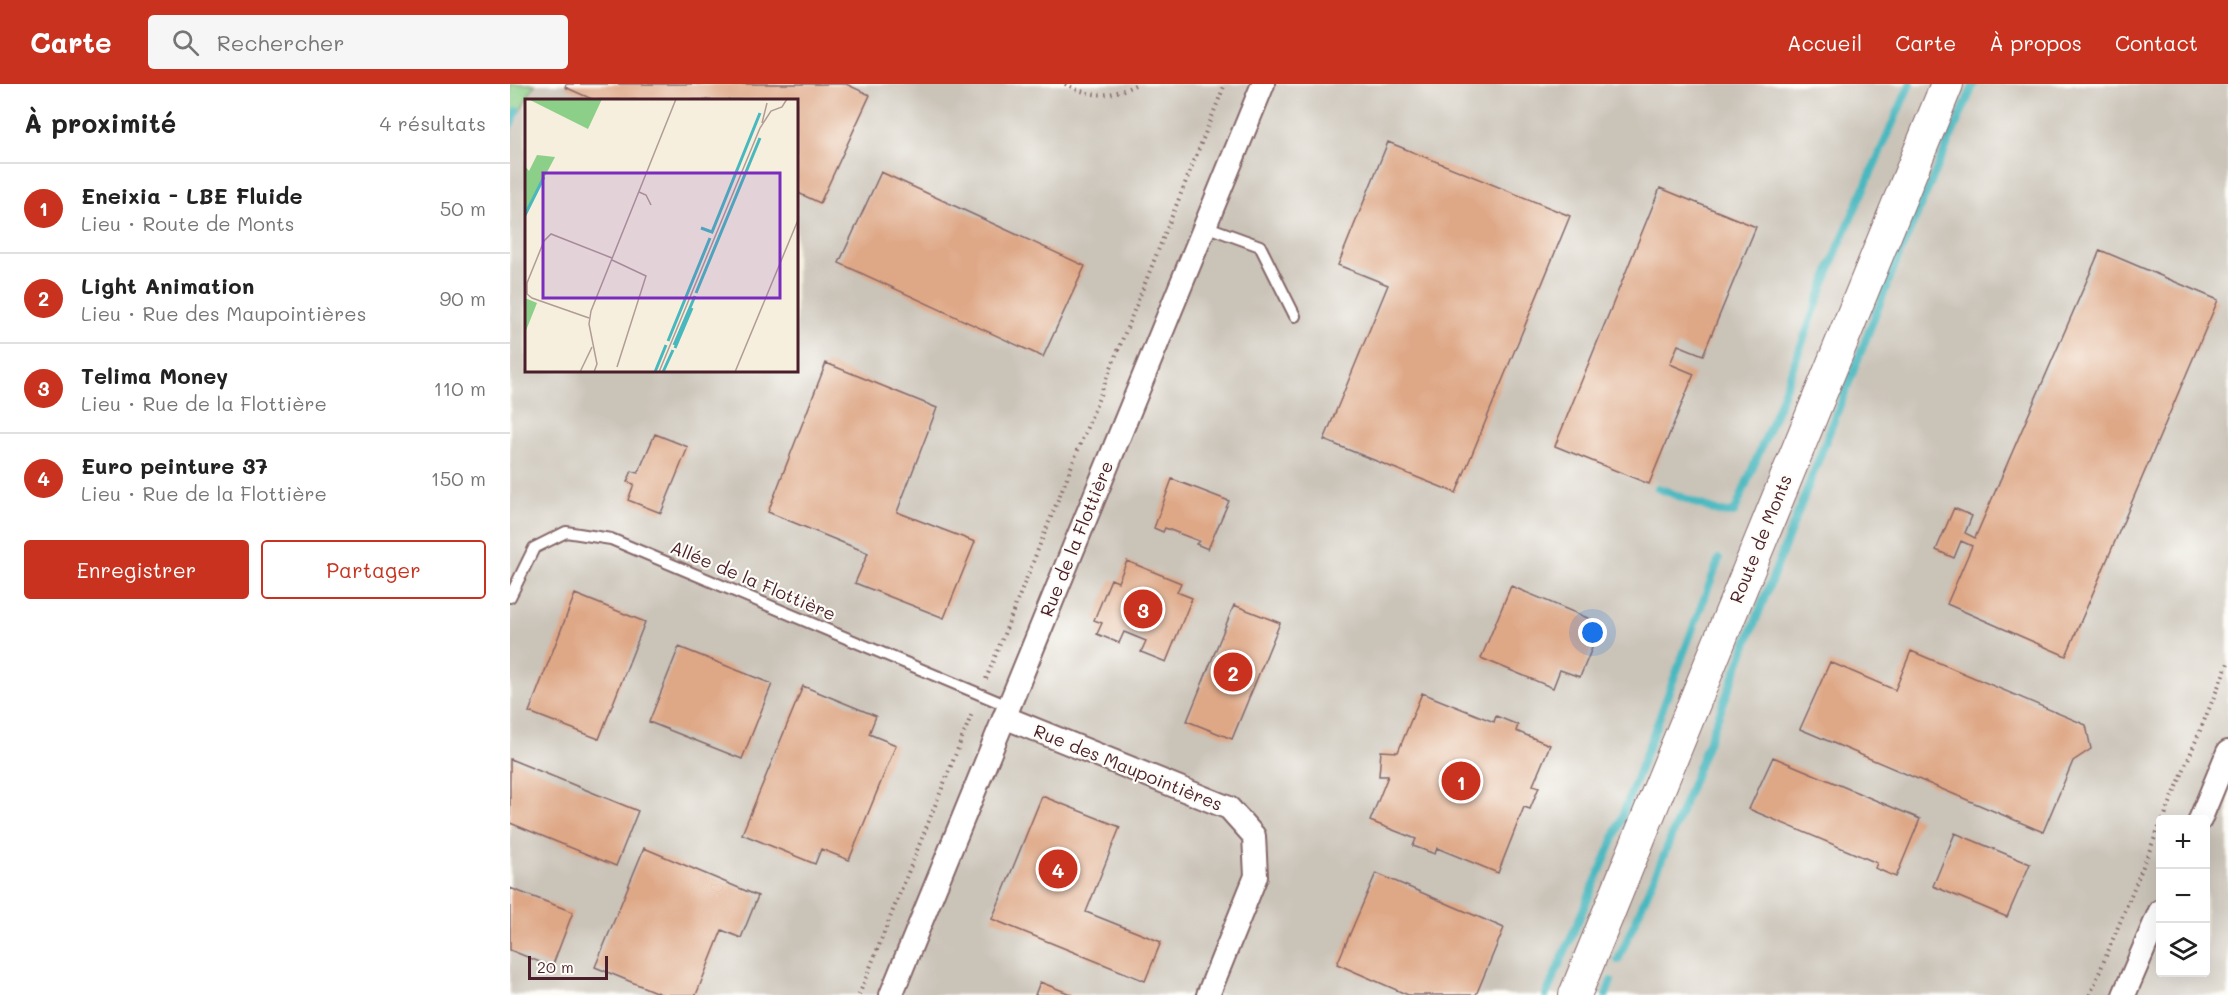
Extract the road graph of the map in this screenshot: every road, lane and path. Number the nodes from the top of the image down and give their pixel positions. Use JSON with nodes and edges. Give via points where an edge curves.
{"nodes":[{"id":1,"x":1065,"y":84,"type":"edge"},
{"id":2,"x":1137,"y":84,"type":"edge"},
{"id":3,"x":1225,"y":84,"type":"edge"},
{"id":4,"x":1263,"y":84,"type":"edge"},
{"id":5,"x":1947,"y":84,"type":"edge"},
{"id":6,"x":1205,"y":226,"type":"junction"},
{"id":7,"x":1295,"y":316,"type":"dead end"},
{"id":8,"x":510,"y":597,"type":"edge"},
{"id":9,"x":2228,"y":663,"type":"edge"},
{"id":10,"x":980,"y":693,"type":"junction"},
{"id":11,"x":1006,"y":712,"type":"junction"},
{"id":12,"x":2228,"y":752,"type":"edge"},
{"id":13,"x":2165,"y":815,"type":"edge"},
{"id":14,"x":2202,"y":815,"type":"edge"},
{"id":15,"x":2156,"y":835,"type":"edge"},
{"id":16,"x":2156,"y":920,"type":"edge"},
{"id":17,"x":859,"y":995,"type":"edge"},
{"id":18,"x":891,"y":995,"type":"edge"},
{"id":19,"x":1209,"y":995,"type":"edge"},
{"id":20,"x":1575,"y":995,"type":"edge"},
{"id":21,"x":2090,"y":995,"type":"edge"},
{"id":22,"x":2124,"y":995,"type":"edge"}],
"edges":[{"from":1,"to":2,"type":"path","via":[[1099,96]]},
{"from":3,"to":10,"type":"path"},
{"from":4,"to":6,"type":"street","name":"Rue de la Flottière"},
{"from":5,"to":20,"type":"main road","name":"Route de Monts"},
{"from":6,"to":7,"type":"lane","via":[[1260,246]]},
{"from":6,"to":11,"type":"street","name":"Rue de la Flottière"},
{"from":8,"to":10,"type":"lane","name":"Allée de la Flottière","via":[[534,548],[566,531],[610,539]]},
{"from":9,"to":13,"type":"path"},
{"from":10,"to":11,"type":"lane","name":"Allée de la Flottière"},
{"from":10,"to":17,"type":"path"},
{"from":11,"to":18,"type":"street","name":"Rue de la Flottière"},
{"from":11,"to":19,"type":"street","name":"Rue des Maupointières","via":[[1229,808],[1254,836],[1256,876]]},
{"from":12,"to":14,"type":"street"},
{"from":15,"to":21,"type":"path"},
{"from":16,"to":22,"type":"street"}]}
